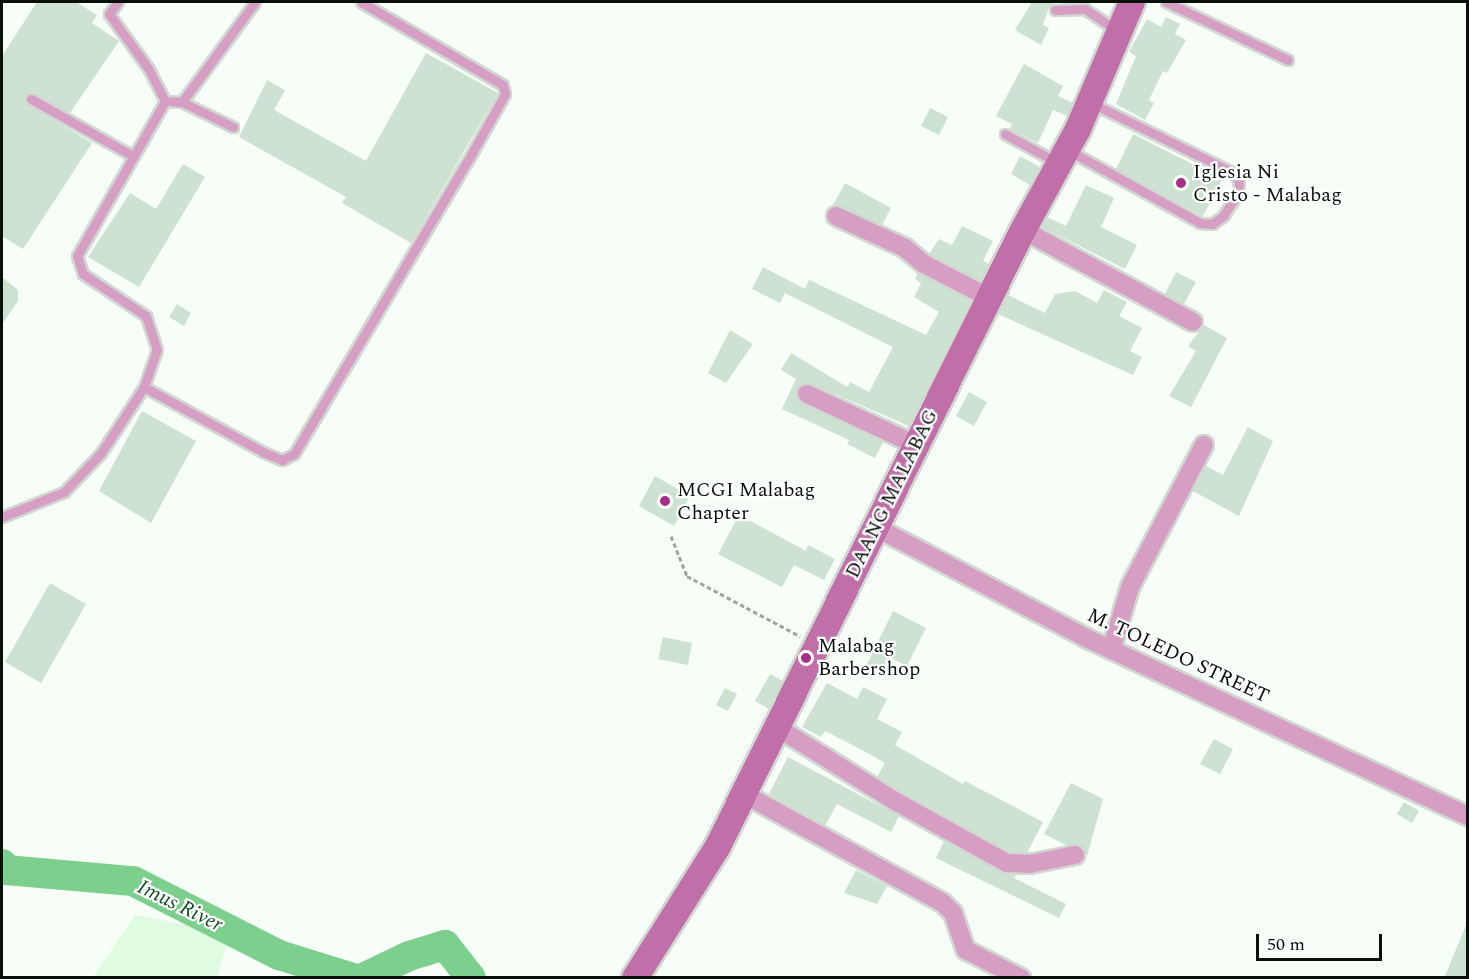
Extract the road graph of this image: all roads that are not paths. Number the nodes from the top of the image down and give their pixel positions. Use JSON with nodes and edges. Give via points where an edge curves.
{"nodes":[{"id":1,"x":118,"y":2,"type":"edge"},
{"id":2,"x":255,"y":2,"type":"edge"},
{"id":3,"x":361,"y":2,"type":"edge"},
{"id":4,"x":1132,"y":2,"type":"edge"},
{"id":5,"x":1166,"y":2,"type":"edge"},
{"id":6,"x":1055,"y":10,"type":"dead end"},
{"id":7,"x":1120,"y":33,"type":"junction"},
{"id":8,"x":1288,"y":60,"type":"dead end"},
{"id":9,"x":32,"y":99,"type":"dead end"},
{"id":10,"x":165,"y":101,"type":"junction"},
{"id":11,"x":182,"y":102,"type":"junction"},
{"id":12,"x":1090,"y":102,"type":"junction"},
{"id":13,"x":233,"y":127,"type":"dead end"},
{"id":14,"x":1005,"y":134,"type":"dead end"},
{"id":15,"x":133,"y":156,"type":"junction"},
{"id":16,"x":1064,"y":157,"type":"junction"},
{"id":17,"x":836,"y":216,"type":"dead end"},
{"id":18,"x":1023,"y":230,"type":"junction"},
{"id":19,"x":990,"y":298,"type":"junction"},
{"id":20,"x":1193,"y":322,"type":"dead end"},
{"id":21,"x":144,"y":387,"type":"junction"},
{"id":22,"x":807,"y":394,"type":"dead end"},
{"id":23,"x":916,"y":445,"type":"junction"},
{"id":24,"x":1204,"y":445,"type":"dead end"},
{"id":25,"x":2,"y":517,"type":"edge"},
{"id":26,"x":875,"y":527,"type":"junction"},
{"id":27,"x":1111,"y":650,"type":"junction"},
{"id":28,"x":778,"y":728,"type":"junction"},
{"id":29,"x":744,"y":794,"type":"junction"},
{"id":30,"x":1467,"y":816,"type":"edge"},
{"id":31,"x":1075,"y":855,"type":"dead end"},
{"id":32,"x":635,"y":978,"type":"edge"},
{"id":33,"x":1021,"y":978,"type":"edge"}],
"edges":[{"from":1,"to":10,"type":"lane","via":[[109,14],[148,68]]},
{"from":2,"to":11,"type":"lane"},
{"from":3,"to":21,"type":"lane","via":[[503,85],[505,94],[467,162],[294,454],[282,460],[263,452]]},
{"from":4,"to":7,"type":"street","name":"DAANG MALABAG"},
{"from":5,"to":8,"type":"lane"},
{"from":6,"to":7,"type":"lane","via":[[1085,9]]},
{"from":7,"to":12,"type":"street","name":"DAANG MALABAG"},
{"from":9,"to":15,"type":"lane"},
{"from":10,"to":11,"type":"lane"},
{"from":10,"to":15,"type":"lane"},
{"from":11,"to":13,"type":"lane"},
{"from":12,"to":16,"type":"street","name":"DAANG MALABAG"},
{"from":12,"to":16,"type":"lane","via":[[1234,173],[1239,182],[1238,193],[1223,216],[1212,224],[1200,224]]},
{"from":14,"to":16,"type":"lane"},
{"from":15,"to":21,"type":"lane","via":[[77,256],[83,273],[146,316],[156,350]]},
{"from":16,"to":18,"type":"street","name":"DAANG MALABAG"},
{"from":17,"to":19,"type":"street","via":[[905,248],[924,264]]},
{"from":18,"to":19,"type":"street","name":"DAANG MALABAG"},
{"from":18,"to":20,"type":"street"},
{"from":19,"to":23,"type":"street","name":"DAANG MALABAG"},
{"from":21,"to":25,"type":"lane","via":[[101,453],[64,492]]},
{"from":22,"to":23,"type":"street"},
{"from":23,"to":26,"type":"street","name":"DAANG MALABAG"},
{"from":24,"to":27,"type":"street","via":[[1130,587]]},
{"from":26,"to":27,"type":"street","name":"M. TOLEDO STREET","via":[[1004,598]]},
{"from":26,"to":28,"type":"street","name":"DAANG MALABAG"},
{"from":27,"to":30,"type":"street","name":"M. TOLEDO STREET"},
{"from":28,"to":29,"type":"street","name":"DAANG MALABAG"},
{"from":28,"to":31,"type":"street","via":[[895,801],[1007,863],[1030,864]]},
{"from":29,"to":32,"type":"street","name":"DAANG MALABAG","via":[[717,848]]},
{"from":29,"to":33,"type":"street","via":[[943,903],[953,913],[966,950]]}]}
